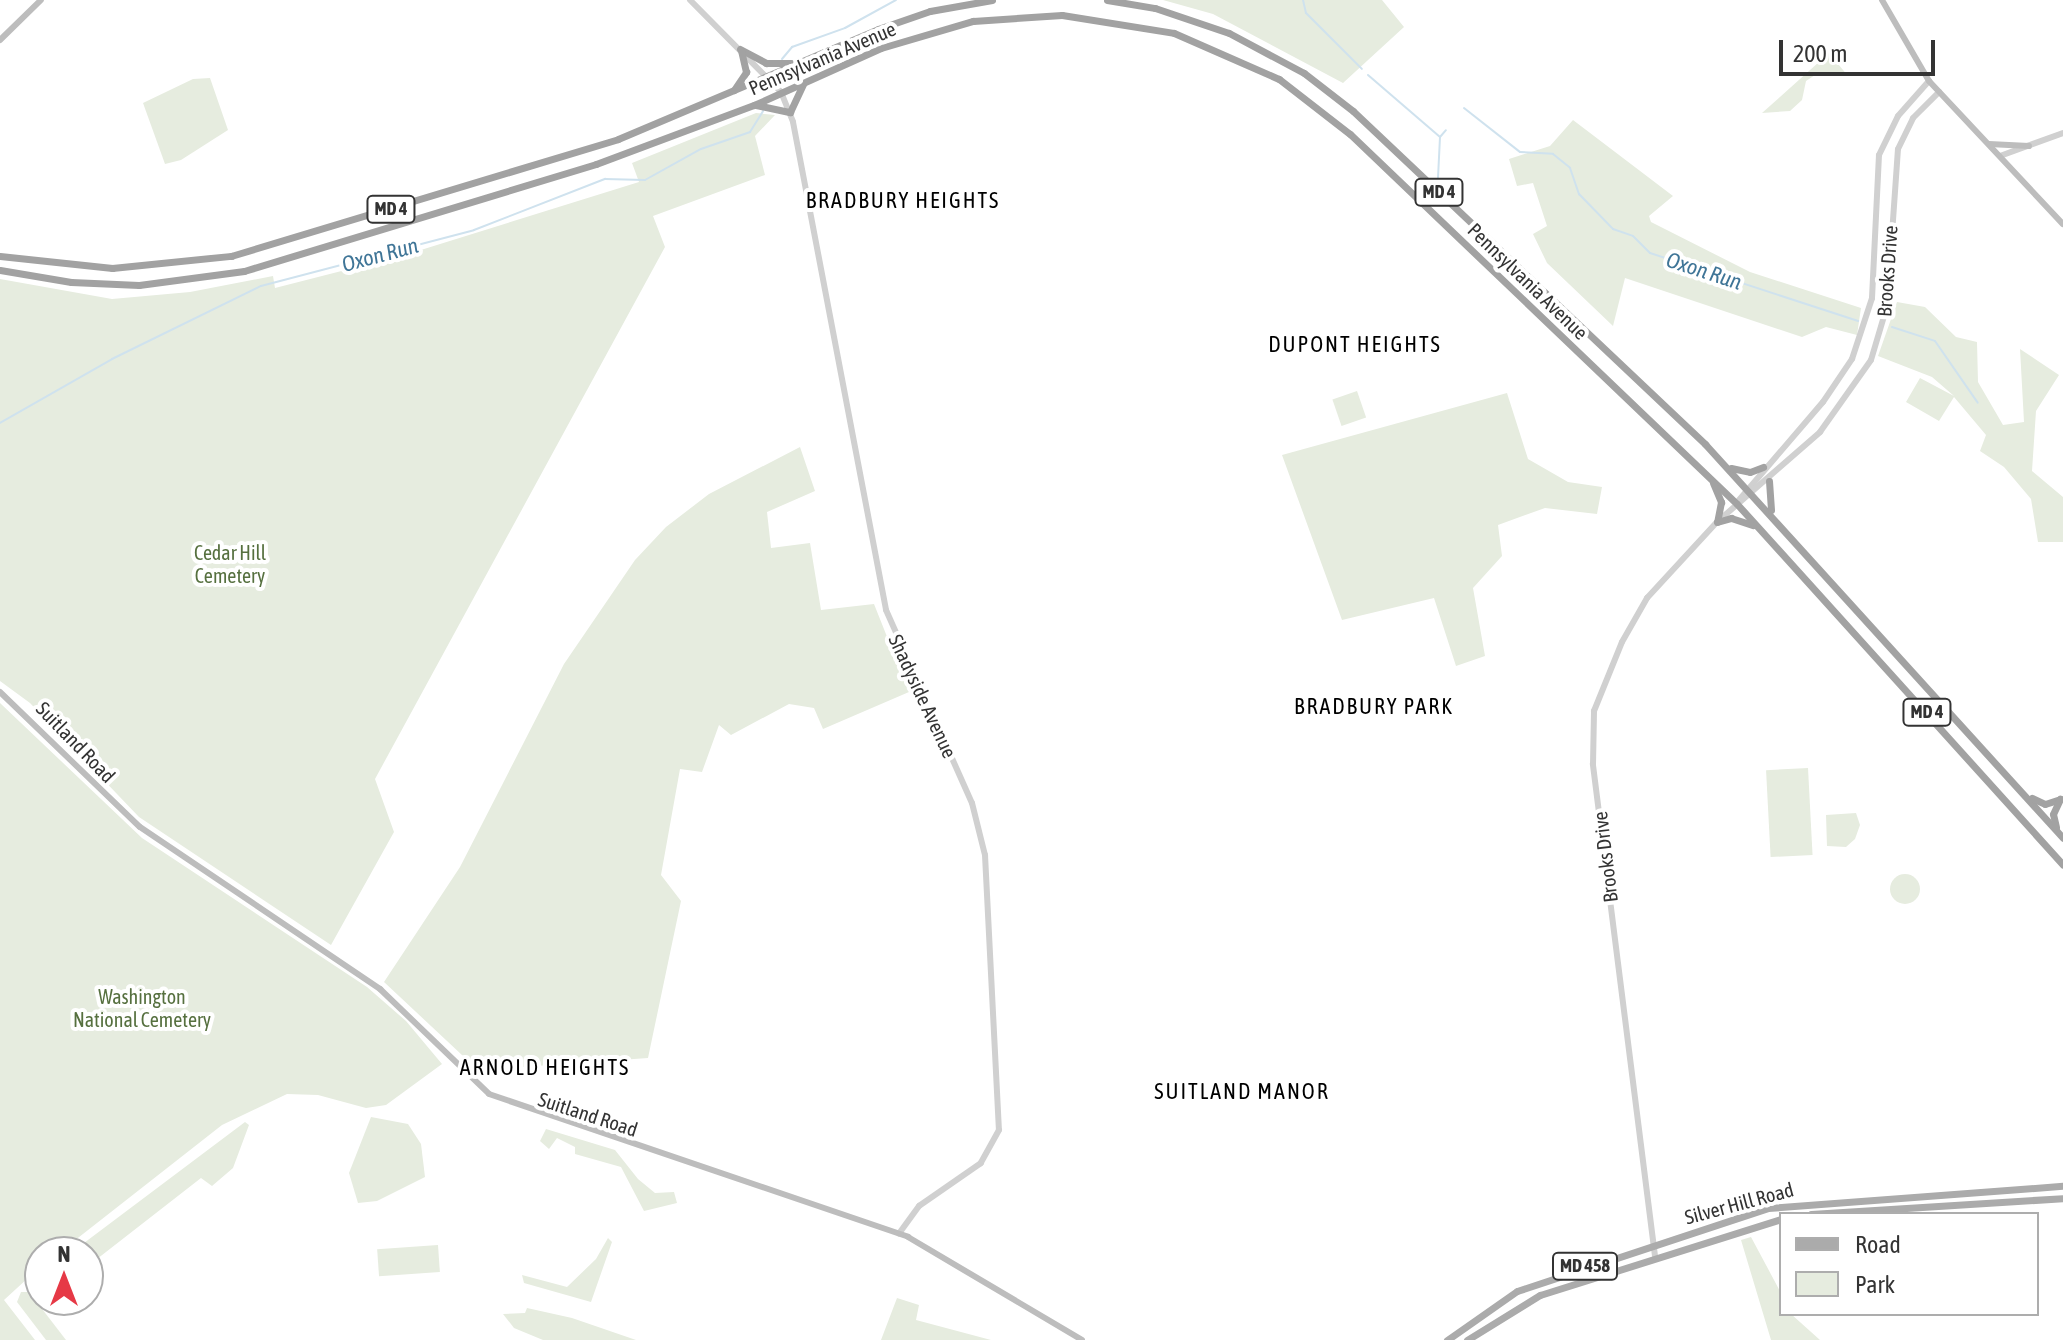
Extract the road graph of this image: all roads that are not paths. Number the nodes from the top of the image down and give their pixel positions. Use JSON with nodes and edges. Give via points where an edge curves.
{"nodes":[{"id":1,"x":41,"y":0,"type":"edge"},
{"id":2,"x":690,"y":0,"type":"edge"},
{"id":3,"x":992,"y":0,"type":"edge"},
{"id":4,"x":1107,"y":0,"type":"edge"},
{"id":5,"x":1882,"y":0,"type":"edge"},
{"id":6,"x":0,"y":40,"type":"edge"},
{"id":7,"x":842,"y":44,"type":"junction"},
{"id":8,"x":740,"y":49,"type":"junction"},
{"id":9,"x":767,"y":78,"type":"junction"},
{"id":10,"x":1929,"y":81,"type":"junction"},
{"id":11,"x":804,"y":82,"type":"junction"},
{"id":12,"x":781,"y":92,"type":"junction"},
{"id":13,"x":1939,"y":92,"type":"junction"},
{"id":14,"x":718,"y":100,"type":"junction"},
{"id":15,"x":754,"y":105,"type":"junction"},
{"id":16,"x":790,"y":112,"type":"junction"},
{"id":17,"x":2063,"y":133,"type":"edge"},
{"id":18,"x":1989,"y":144,"type":"junction"},
{"id":19,"x":2029,"y":146,"type":"junction"},
{"id":20,"x":2000,"y":156,"type":"junction"},
{"id":21,"x":2063,"y":224,"type":"edge"},
{"id":22,"x":0,"y":256,"type":"edge"},
{"id":23,"x":0,"y":270,"type":"edge"},
{"id":24,"x":1723,"y":464,"type":"junction"},
{"id":25,"x":1763,"y":467,"type":"junction"},
{"id":26,"x":1707,"y":475,"type":"junction"},
{"id":27,"x":1769,"y":481,"type":"junction"},
{"id":28,"x":1746,"y":487,"type":"junction"},
{"id":29,"x":1753,"y":494,"type":"junction"},
{"id":30,"x":1737,"y":504,"type":"junction"},
{"id":31,"x":1774,"y":516,"type":"junction"},
{"id":32,"x":1717,"y":522,"type":"junction"},
{"id":33,"x":1762,"y":530,"type":"junction"},
{"id":34,"x":0,"y":692,"type":"edge"},
{"id":35,"x":2023,"y":792,"type":"junction"},
{"id":36,"x":2061,"y":835,"type":"edge"},
{"id":37,"x":2063,"y":865,"type":"edge"},
{"id":38,"x":2063,"y":1186,"type":"edge"},
{"id":39,"x":2063,"y":1198,"type":"edge"},
{"id":40,"x":1842,"y":1212,"type":"edge"},
{"id":41,"x":1779,"y":1220,"type":"edge"},
{"id":42,"x":899,"y":1234,"type":"junction"},
{"id":43,"x":1653,"y":1243,"type":"junction"},
{"id":44,"x":1655,"y":1256,"type":"junction"},
{"id":45,"x":1082,"y":1340,"type":"edge"},
{"id":46,"x":1447,"y":1340,"type":"edge"},
{"id":47,"x":1467,"y":1340,"type":"edge"}],
"edges":[{"from":1,"to":6,"type":"main road"},
{"from":2,"to":8,"type":"street","name":"Shadyside Avenue"},
{"from":3,"to":7,"type":"highway","name":"Pennsylvania Avenue","number":"MD 4","via":[[930,11]]},
{"from":4,"to":24,"type":"highway","name":"Pennsylvania Avenue","number":"MD 4","via":[[1155,8],[1229,33],[1326,88]]},
{"from":5,"to":10,"type":"main road"},
{"from":7,"to":8,"type":"highway","via":[[780,64]]},
{"from":7,"to":9,"type":"highway","name":"Pennsylvania Avenue","number":"MD 4"},
{"from":8,"to":9,"type":"street","name":"Shadyside Avenue"},
{"from":8,"to":14,"type":"highway","via":[[744,78]]},
{"from":9,"to":12,"type":"street","name":"Shadyside Avenue"},
{"from":9,"to":14,"type":"highway","name":"Pennsylvania Avenue","number":"MD 4"},
{"from":10,"to":13,"type":"main road"},
{"from":10,"to":25,"type":"street","name":"Brooks Drive","via":[[1898,116],[1879,155],[1872,298],[1856,349],[1823,402]]},
{"from":11,"to":12,"type":"highway","name":"Pennsylvania Avenue","number":"MD 4"},
{"from":11,"to":16,"type":"highway"},
{"from":11,"to":26,"type":"highway","name":"Pennsylvania Avenue","number":"MD 4","via":[[918,35],[973,21],[1036,15],[1153,27],[1235,56],[1326,112]]},
{"from":12,"to":15,"type":"highway","name":"Pennsylvania Avenue","number":"MD 4"},
{"from":12,"to":16,"type":"street","name":"Shadyside Avenue"},
{"from":13,"to":18,"type":"main road"},
{"from":13,"to":27,"type":"street","name":"Brooks Drive","via":[[1913,118],[1898,149],[1888,297],[1871,360],[1838,412]]},
{"from":14,"to":22,"type":"highway","name":"Pennsylvania Avenue","number":"MD 4","via":[[569,154],[231,256],[123,268]]},
{"from":15,"to":16,"type":"highway"},
{"from":15,"to":23,"type":"highway","name":"Pennsylvania Avenue","number":"MD 4","via":[[596,164],[244,271],[139,285],[71,282]]},
{"from":16,"to":42,"type":"street","name":"Shadyside Avenue","via":[[886,610],[900,653],[972,803],[987,870],[999,1130],[981,1163],[919,1206]]},
{"from":17,"to":19,"type":"street"},
{"from":18,"to":19,"type":"main road"},
{"from":18,"to":20,"type":"main road"},
{"from":19,"to":20,"type":"street"},
{"from":20,"to":21,"type":"main road"},
{"from":24,"to":25,"type":"highway","via":[[1745,472]]},
{"from":24,"to":28,"type":"highway","name":"Pennsylvania Avenue","number":"MD 4"},
{"from":25,"to":28,"type":"street","name":"Brooks Drive"},
{"from":26,"to":30,"type":"highway","name":"Pennsylvania Avenue","number":"MD 4"},
{"from":26,"to":32,"type":"highway","via":[[1720,498]]},
{"from":27,"to":29,"type":"street","name":"Brooks Drive"},
{"from":27,"to":31,"type":"highway"},
{"from":28,"to":29,"type":"highway","name":"Pennsylvania Avenue","number":"MD 4"},
{"from":28,"to":30,"type":"street","name":"Brooks Drive"},
{"from":29,"to":30,"type":"street","name":"Brooks Drive"},
{"from":29,"to":31,"type":"highway","name":"Pennsylvania Avenue","number":"MD 4"},
{"from":30,"to":32,"type":"street","name":"Brooks Drive"},
{"from":30,"to":33,"type":"highway","name":"Pennsylvania Avenue","number":"MD 4"},
{"from":31,"to":35,"type":"highway","name":"Pennsylvania Avenue","number":"MD 4"},
{"from":32,"to":33,"type":"highway","via":[[1742,519]]},
{"from":32,"to":43,"type":"street","name":"Brooks Drive","via":[[1633,620],[1605,679],[1591,727]]},
{"from":33,"to":37,"type":"highway","name":"Pennsylvania Avenue","number":"MD 4"},
{"from":34,"to":42,"type":"main road","name":"Suitland Road","via":[[140,827],[380,989],[489,1094]]},
{"from":35,"to":36,"type":"highway","name":"Pennsylvania Avenue","number":"MD 4"},
{"from":35,"to":36,"type":"highway","via":[[2042,803],[2060,799],[2053,814]]},
{"from":38,"to":43,"type":"main road","name":"Silver Hill Road","number":"MD 458","via":[[1798,1203]]},
{"from":39,"to":40,"type":"main road","name":"Silver Hill Road"},
{"from":41,"to":44,"type":"main road","name":"Silver Hill Road","number":"MD 458"},
{"from":42,"to":45,"type":"main road","name":"Suitland Road"},
{"from":43,"to":44,"type":"street","name":"Brooks Drive"},
{"from":43,"to":46,"type":"main road","name":"Silver Hill Road","number":"MD 458","via":[[1517,1291]]},
{"from":44,"to":47,"type":"main road","name":"Silver Hill Road","number":"MD 458","via":[[1526,1301]]}]}
